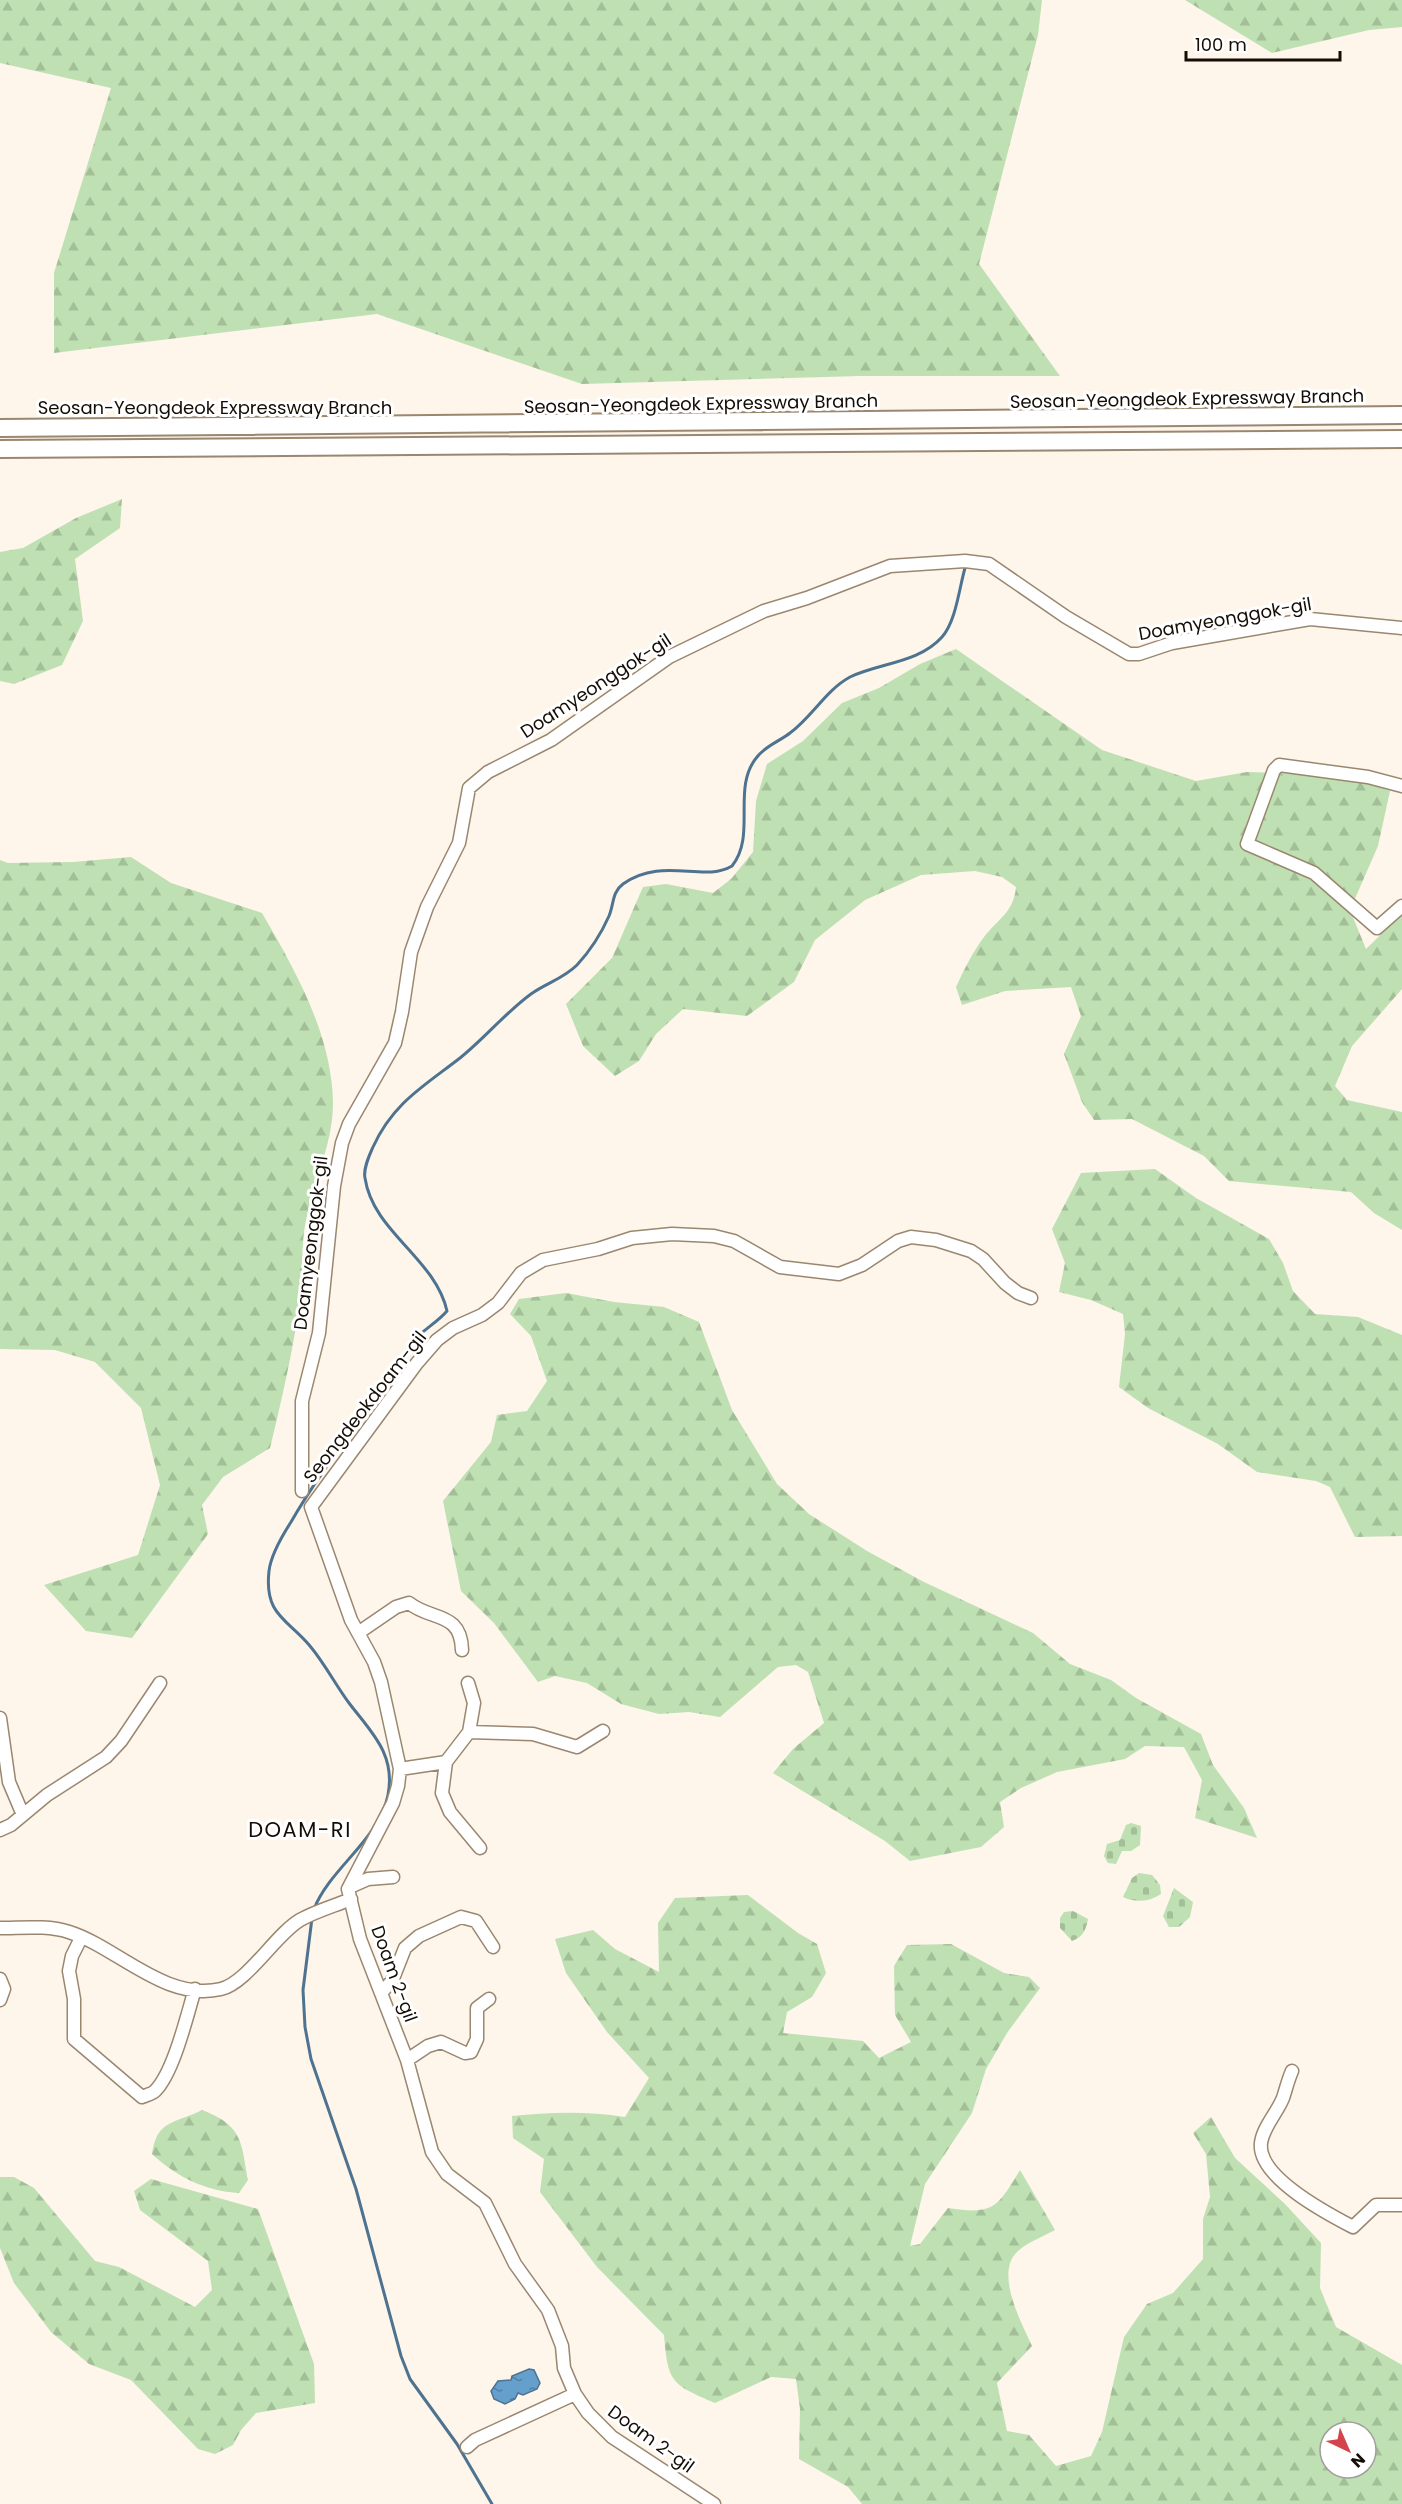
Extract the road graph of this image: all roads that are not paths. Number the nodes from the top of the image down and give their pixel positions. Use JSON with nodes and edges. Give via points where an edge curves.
{"nodes":[{"id":1,"x":1402,"y":416,"type":"edge"},
{"id":2,"x":0,"y":428,"type":"edge"},
{"id":3,"x":1402,"y":439,"type":"edge"},
{"id":4,"x":0,"y":448,"type":"edge"},
{"id":5,"x":1402,"y":628,"type":"edge"},
{"id":6,"x":1402,"y":786,"type":"edge"},
{"id":7,"x":1402,"y":906,"type":"edge"},
{"id":8,"x":1031,"y":1298,"type":"dead end"},
{"id":9,"x":302,"y":1491,"type":"dead end"},
{"id":10,"x":358,"y":1633,"type":"junction"},
{"id":11,"x":462,"y":1650,"type":"dead end"},
{"id":12,"x":160,"y":1683,"type":"dead end"},
{"id":13,"x":468,"y":1683,"type":"dead end"},
{"id":14,"x":0,"y":1718,"type":"edge"},
{"id":15,"x":603,"y":1731,"type":"dead end"},
{"id":16,"x":469,"y":1732,"type":"junction"},
{"id":17,"x":446,"y":1762,"type":"junction"},
{"id":18,"x":400,"y":1769,"type":"junction"},
{"id":19,"x":23,"y":1815,"type":"junction"},
{"id":20,"x":0,"y":1830,"type":"edge"},
{"id":21,"x":480,"y":1848,"type":"dead end"},
{"id":22,"x":393,"y":1877,"type":"dead end"},
{"id":23,"x":351,"y":1893,"type":"junction"},
{"id":24,"x":0,"y":1928,"type":"edge"},
{"id":25,"x":81,"y":1938,"type":"junction"},
{"id":26,"x":493,"y":1947,"type":"dead end"},
{"id":27,"x":0,"y":1979,"type":"edge"},
{"id":28,"x":195,"y":1989,"type":"junction"},
{"id":29,"x":381,"y":1993,"type":"junction"},
{"id":30,"x":489,"y":1999,"type":"dead end"},
{"id":31,"x":0,"y":2000,"type":"edge"},
{"id":32,"x":407,"y":2061,"type":"junction"},
{"id":33,"x":1292,"y":2071,"type":"dead end"},
{"id":34,"x":1402,"y":2205,"type":"edge"},
{"id":35,"x":574,"y":2394,"type":"junction"},
{"id":36,"x":467,"y":2447,"type":"dead end"},
{"id":37,"x":714,"y":2504,"type":"edge"}],
"edges":[{"from":1,"to":2,"type":"highway","name":"Seosan-Yeongdeok Expressway Branch"},
{"from":3,"to":4,"type":"highway","name":"Seosan-Yeongdeok Expressway Branch"},
{"from":5,"to":9,"type":"street","name":"Doamyeonggok-gil","via":[[1310,619],[1130,654],[1066,617],[989,564],[965,561],[890,566],[764,611],[669,657],[551,740],[475,782],[466,795],[459,843],[427,907],[411,952],[395,1043],[348,1124],[342,1143],[319,1333],[302,1401]]},
{"from":6,"to":7,"type":"street","via":[[1368,777],[1279,765],[1247,839],[1247,844],[1314,873],[1377,928]]},
{"from":8,"to":10,"type":"street","name":"Seongdeokdoam-gil","via":[[1018,1293],[970,1251],[910,1237],[839,1274],[780,1267],[741,1244],[714,1236],[672,1234],[632,1238],[543,1260],[521,1273],[498,1303],[437,1340],[311,1507]]},
{"from":10,"to":11,"type":"street","via":[[396,1607],[409,1603],[418,1610],[448,1619],[456,1627]]},
{"from":10,"to":18,"type":"street","via":[[381,1682]]},
{"from":12,"to":19,"type":"street","via":[[106,1758]]},
{"from":13,"to":16,"type":"street","via":[[474,1703]]},
{"from":14,"to":19,"type":"street","via":[[9,1782]]},
{"from":15,"to":16,"type":"street","via":[[577,1747],[533,1734]]},
{"from":16,"to":17,"type":"street"},
{"from":17,"to":18,"type":"street"},
{"from":17,"to":21,"type":"street","via":[[442,1792],[446,1804]]},
{"from":18,"to":23,"type":"street","via":[[393,1803],[356,1870]]},
{"from":19,"to":20,"type":"street"},
{"from":22,"to":23,"type":"street","via":[[368,1879]]},
{"from":23,"to":28,"type":"street","via":[[298,1921],[246,1972],[222,1989]]},
{"from":23,"to":29,"type":"street","name":"Doam 2-gil","via":[[360,1939]]},
{"from":24,"to":25,"type":"street","via":[[37,1927]]},
{"from":25,"to":28,"type":"street","via":[[147,1974]]},
{"from":25,"to":28,"type":"street","via":[[69,1971],[74,2039],[142,2097],[154,2091],[164,2075],[179,2044]]},
{"from":26,"to":29,"type":"street","via":[[477,1921],[461,1917],[448,1920],[418,1935],[405,1948],[392,1981]]},
{"from":27,"to":31,"type":"street","via":[[4,1989]]},
{"from":29,"to":32,"type":"street","name":"Doam 2-gil"},
{"from":30,"to":32,"type":"street","via":[[477,2008],[477,2038],[471,2052],[441,2042]]},
{"from":32,"to":35,"type":"street","name":"Doam 2-gil","via":[[432,2152],[447,2174],[485,2203],[516,2264],[548,2310]]},
{"from":33,"to":34,"type":"street","via":[[1261,2143],[1261,2153],[1271,2171],[1353,2227],[1376,2205]]},
{"from":35,"to":36,"type":"street"},
{"from":35,"to":37,"type":"street","name":"Doam 2-gil","via":[[612,2437]]}]}
